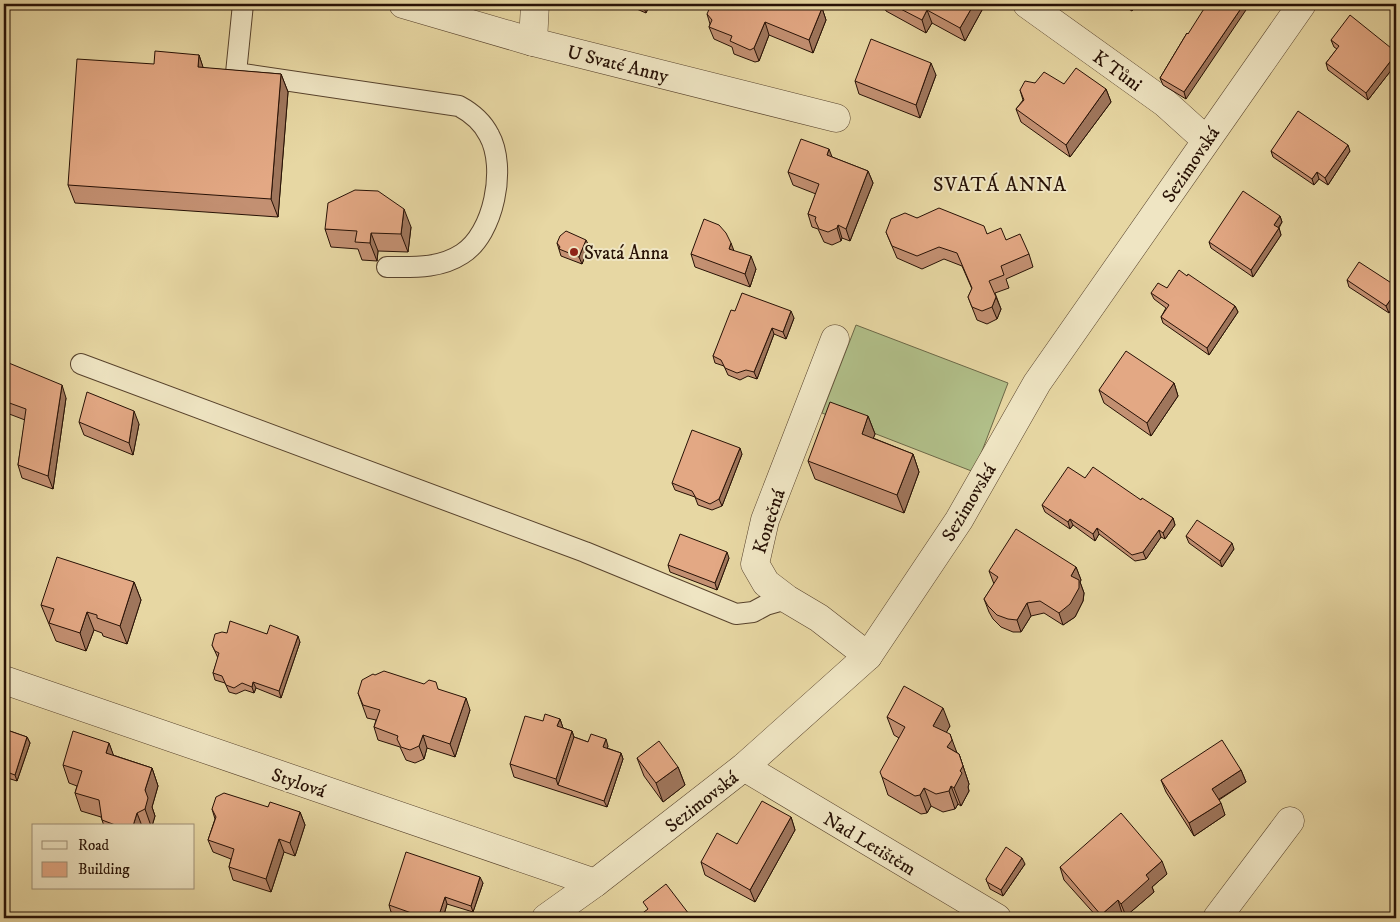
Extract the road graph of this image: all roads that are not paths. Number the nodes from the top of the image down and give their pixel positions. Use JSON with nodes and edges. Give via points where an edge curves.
{"nodes":[{"id":1,"x":244,"y":4,"type":"edge"},
{"id":2,"x":402,"y":4,"type":"edge"},
{"id":3,"x":535,"y":4,"type":"edge"},
{"id":4,"x":1027,"y":4,"type":"edge"},
{"id":5,"x":1302,"y":4,"type":"edge"},
{"id":6,"x":533,"y":42,"type":"junction"},
{"id":7,"x":836,"y":118,"type":"dead end"},
{"id":8,"x":1206,"y":140,"type":"junction"},
{"id":9,"x":387,"y":267,"type":"dead end"},
{"id":10,"x":835,"y":339,"type":"dead end"},
{"id":11,"x":81,"y":364,"type":"dead end"},
{"id":12,"x":787,"y":599,"type":"junction"},
{"id":13,"x":868,"y":656,"type":"junction"},
{"id":14,"x":4,"y":680,"type":"edge"},
{"id":15,"x":744,"y":767,"type":"junction"},
{"id":16,"x":1290,"y":821,"type":"dead end"},
{"id":17,"x":595,"y":883,"type":"junction"},
{"id":18,"x":546,"y":918,"type":"edge"},
{"id":19,"x":997,"y":918,"type":"edge"},
{"id":20,"x":1217,"y":918,"type":"edge"}],
"edges":[{"from":1,"to":9,"type":"lane","via":[[236,73],[459,106],[473,114],[490,136],[497,171],[495,193],[492,212],[473,246],[450,261],[435,265]]},
{"from":2,"to":6,"type":"street","name":"U Svaté Anny"},
{"from":3,"to":6,"type":"street"},
{"from":4,"to":8,"type":"street","name":"K Tůni","via":[[1165,103]]},
{"from":5,"to":8,"type":"street","name":"Sezimovská"},
{"from":6,"to":7,"type":"street","name":"U Svaté Anny"},
{"from":8,"to":13,"type":"street","name":"Sezimovská","via":[[1037,383],[959,520]]},
{"from":10,"to":12,"type":"street","name":"Konečná","via":[[758,544],[755,564],[766,583]]},
{"from":11,"to":12,"type":"lane","via":[[585,552],[736,614],[753,612]]},
{"from":12,"to":13,"type":"street","name":"Konečná","via":[[819,618]]},
{"from":13,"to":15,"type":"street","name":"Sezimovská"},
{"from":14,"to":17,"type":"street","name":"Stylová"},
{"from":15,"to":17,"type":"street","name":"Sezimovská"},
{"from":15,"to":19,"type":"street","name":"Nad Letištěm"},
{"from":16,"to":20,"type":"street"},
{"from":17,"to":18,"type":"street","name":"Sezimovská"}]}
